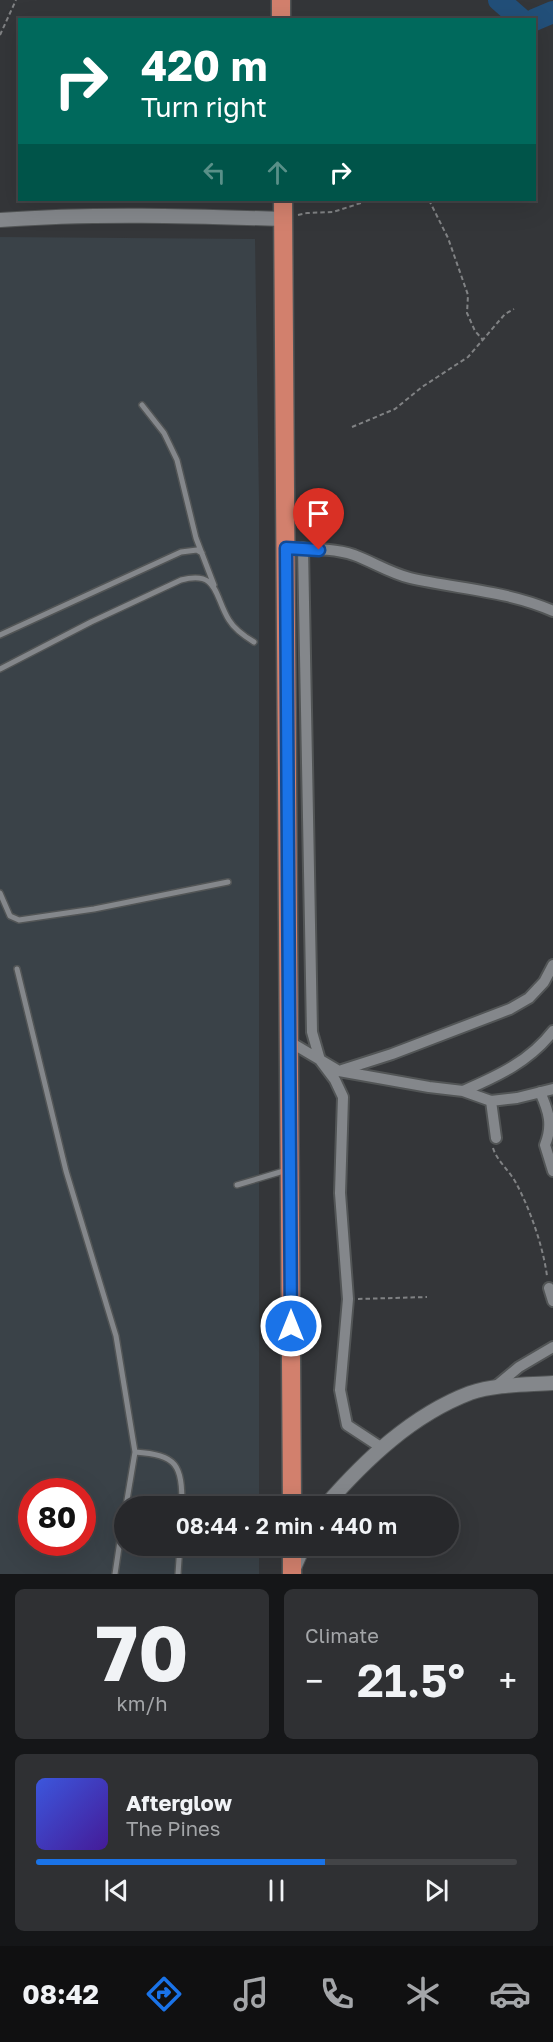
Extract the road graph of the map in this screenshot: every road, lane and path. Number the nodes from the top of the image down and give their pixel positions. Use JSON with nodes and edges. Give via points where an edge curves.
{"nodes":[{"id":1,"x":16,"y":0,"type":"edge"},
{"id":2,"x":281,"y":0,"type":"edge"},
{"id":3,"x":281,"y":18,"type":"edge"},
{"id":4,"x":0,"y":35,"type":"edge"},
{"id":5,"x":283,"y":201,"type":"edge"},
{"id":6,"x":362,"y":201,"type":"edge"},
{"id":7,"x":430,"y":201,"type":"edge"},
{"id":8,"x":283,"y":219,"type":"junction"},
{"id":9,"x":0,"y":220,"type":"edge"},
{"id":10,"x":514,"y":309,"type":"dead end"},
{"id":11,"x":483,"y":340,"type":"junction"},
{"id":12,"x":142,"y":405,"type":"dead end"},
{"id":13,"x":352,"y":427,"type":"dead end"},
{"id":14,"x":294,"y":548,"type":"junction"},
{"id":15,"x":202,"y":553,"type":"junction"},
{"id":16,"x":214,"y":587,"type":"junction"},
{"id":17,"x":553,"y":611,"type":"edge"},
{"id":18,"x":0,"y":634,"type":"edge"},
{"id":19,"x":254,"y":642,"type":"dead end"},
{"id":20,"x":0,"y":669,"type":"edge"},
{"id":21,"x":228,"y":882,"type":"dead end"},
{"id":22,"x":0,"y":893,"type":"edge"},
{"id":23,"x":553,"y":965,"type":"edge"},
{"id":24,"x":17,"y":969,"type":"dead end"},
{"id":25,"x":553,"y":1031,"type":"edge"},
{"id":26,"x":290,"y":1042,"type":"junction"},
{"id":27,"x":320,"y":1060,"type":"junction"},
{"id":28,"x":339,"y":1071,"type":"junction"},
{"id":29,"x":553,"y":1089,"type":"edge"},
{"id":30,"x":463,"y":1091,"type":"junction"},
{"id":31,"x":540,"y":1092,"type":"junction"},
{"id":32,"x":491,"y":1101,"type":"junction"},
{"id":33,"x":496,"y":1138,"type":"joint"},
{"id":34,"x":291,"y":1169,"type":"junction"},
{"id":35,"x":553,"y":1170,"type":"edge"},
{"id":36,"x":237,"y":1185,"type":"dead end"},
{"id":37,"x":549,"y":1288,"type":"joint"},
{"id":38,"x":427,"y":1297,"type":"dead end"},
{"id":39,"x":348,"y":1299,"type":"junction"},
{"id":40,"x":553,"y":1301,"type":"edge"},
{"id":41,"x":553,"y":1347,"type":"edge"},
{"id":42,"x":553,"y":1383,"type":"edge"},
{"id":43,"x":495,"y":1387,"type":"junction"},
{"id":44,"x":382,"y":1448,"type":"junction"},
{"id":45,"x":135,"y":1452,"type":"junction"},
{"id":46,"x":128,"y":1496,"type":"edge"},
{"id":47,"x":182,"y":1496,"type":"edge"},
{"id":48,"x":292,"y":1496,"type":"edge"},
{"id":49,"x":334,"y":1496,"type":"edge"},
{"id":50,"x":117,"y":1556,"type":"edge"},
{"id":51,"x":179,"y":1556,"type":"edge"},
{"id":52,"x":292,"y":1556,"type":"edge"},
{"id":53,"x":299,"y":1556,"type":"edge"},
{"id":54,"x":292,"y":1572,"type":"edge"},
{"id":55,"x":114,"y":1574,"type":"edge"},
{"id":56,"x":178,"y":1574,"type":"edge"}],
"edges":[{"from":1,"to":4,"type":"path"},
{"from":2,"to":3,"type":"highway"},
{"from":5,"to":8,"type":"highway"},
{"from":6,"to":8,"type":"path","via":[[333,212]]},
{"from":7,"to":11,"type":"path","via":[[448,238],[468,295],[467,313]]},
{"from":8,"to":9,"type":"street","via":[[168,215]]},
{"from":8,"to":14,"type":"highway"},
{"from":10,"to":11,"type":"path"},
{"from":11,"to":13,"type":"path","via":[[468,357],[395,409]]},
{"from":12,"to":15,"type":"lane","via":[[164,433],[177,460]]},
{"from":14,"to":17,"type":"street","via":[[336,551],[407,577],[512,596]]},
{"from":14,"to":26,"type":"highway"},
{"from":14,"to":27,"type":"street","via":[[312,1032]]},
{"from":15,"to":16,"type":"lane"},
{"from":15,"to":18,"type":"lane","via":[[181,552]]},
{"from":16,"to":19,"type":"lane","via":[[234,628]]},
{"from":16,"to":20,"type":"lane","via":[[206,579],[181,580]]},
{"from":21,"to":22,"type":"lane","via":[[19,920],[10,916]]},
{"from":23,"to":28,"type":"street","via":[[529,998],[510,1009]]},
{"from":24,"to":45,"type":"lane","via":[[66,1171],[116,1336]]},
{"from":25,"to":30,"type":"street","via":[[541,1047],[514,1067]]},
{"from":26,"to":27,"type":"street"},
{"from":26,"to":34,"type":"highway"},
{"from":27,"to":28,"type":"street"},
{"from":27,"to":39,"type":"street","via":[[343,1097],[340,1193]]},
{"from":28,"to":30,"type":"street"},
{"from":29,"to":31,"type":"street"},
{"from":30,"to":32,"type":"street"},
{"from":31,"to":32,"type":"street"},
{"from":31,"to":35,"type":"street","via":[[553,1124],[545,1145]]},
{"from":32,"to":33,"type":"street"},
{"from":33,"to":37,"type":"path","via":[[496,1158],[504,1164],[527,1206],[545,1257]]},
{"from":34,"to":36,"type":"lane"},
{"from":34,"to":48,"type":"highway"},
{"from":37,"to":40,"type":"street"},
{"from":38,"to":39,"type":"path"},
{"from":39,"to":44,"type":"street","via":[[340,1390],[347,1425]]},
{"from":41,"to":43,"type":"street"},
{"from":42,"to":43,"type":"street"},
{"from":43,"to":44,"type":"street","via":[[471,1393],[437,1410]]},
{"from":44,"to":49,"type":"street"},
{"from":45,"to":46,"type":"lane"},
{"from":45,"to":47,"type":"lane","via":[[171,1460],[178,1469]]},
{"from":50,"to":55,"type":"lane"},
{"from":51,"to":56,"type":"lane"},
{"from":52,"to":54,"type":"highway"},
{"from":53,"to":54,"type":"street"}]}
